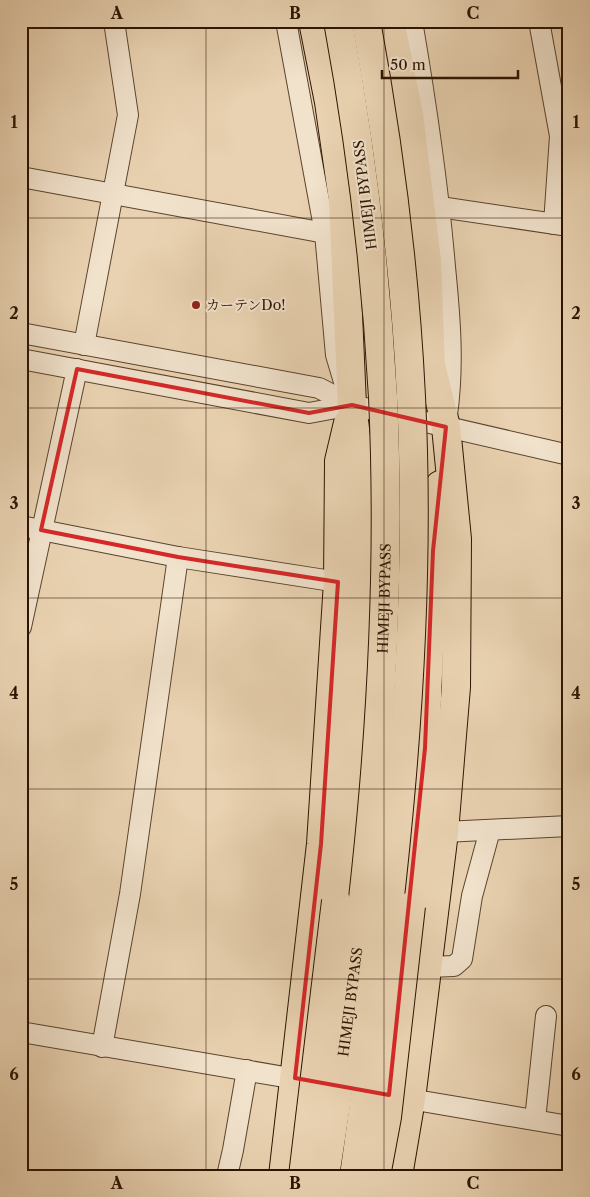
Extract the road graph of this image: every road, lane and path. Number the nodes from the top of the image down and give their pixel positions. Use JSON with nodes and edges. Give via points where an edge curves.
{"nodes":[{"id":1,"x":114,"y":21,"type":"edge"},
{"id":2,"x":286,"y":21,"type":"edge"},
{"id":3,"x":313,"y":21,"type":"edge"},
{"id":4,"x":338,"y":21,"type":"edge"},
{"id":5,"x":366,"y":21,"type":"edge"},
{"id":6,"x":390,"y":21,"type":"edge"},
{"id":7,"x":412,"y":21,"type":"edge"},
{"id":8,"x":539,"y":21,"type":"edge"},
{"id":9,"x":21,"y":177,"type":"edge"},
{"id":10,"x":112,"y":194,"type":"junction"},
{"id":11,"x":440,"y":207,"type":"junction"},
{"id":12,"x":561,"y":225,"type":"edge"},
{"id":13,"x":325,"y":233,"type":"junction"},
{"id":14,"x":21,"y":333,"type":"edge"},
{"id":15,"x":84,"y":345,"type":"junction"},
{"id":16,"x":21,"y":359,"type":"edge"},
{"id":17,"x":77,"y":369,"type":"junction"},
{"id":18,"x":352,"y":405,"type":"junction"},
{"id":19,"x":446,"y":426,"type":"junction"},
{"id":20,"x":569,"y":455,"type":"edge"},
{"id":21,"x":31,"y":528,"type":"edge"},
{"id":22,"x":178,"y":558,"type":"junction"},
{"id":23,"x":338,"y":582,"type":"junction"},
{"id":24,"x":21,"y":626,"type":"edge"},
{"id":25,"x":569,"y":826,"type":"edge"},
{"id":26,"x":490,"y":830,"type":"junction"},
{"id":27,"x":444,"y":832,"type":"junction"},
{"id":28,"x":427,"y":967,"type":"junction"},
{"id":29,"x":546,"y":1016,"type":"dead end"},
{"id":30,"x":21,"y":1032,"type":"edge"},
{"id":31,"x":102,"y":1047,"type":"junction"},
{"id":32,"x":247,"y":1070,"type":"junction"},
{"id":33,"x":295,"y":1078,"type":"junction"},
{"id":34,"x":410,"y":1099,"type":"junction"},
{"id":35,"x":535,"y":1120,"type":"junction"},
{"id":36,"x":569,"y":1126,"type":"edge"},
{"id":37,"x":226,"y":1176,"type":"edge"},
{"id":38,"x":283,"y":1176,"type":"edge"},
{"id":39,"x":303,"y":1176,"type":"edge"},
{"id":40,"x":325,"y":1176,"type":"edge"},
{"id":41,"x":354,"y":1176,"type":"edge"},
{"id":42,"x":376,"y":1176,"type":"edge"},
{"id":43,"x":398,"y":1176,"type":"edge"}],
"edges":[{"from":1,"to":10,"type":"street","via":[[128,115]]},
{"from":2,"to":13,"type":"street"},
{"from":3,"to":18,"type":"highway","via":[[343,200]]},
{"from":4,"to":40,"type":"highway","name":"HIMEJI BYPASS","bridge":true,"via":[[355,115],[373,260],[383,398],[385,527],[376,764],[367,860]]},
{"from":5,"to":41,"type":"highway","name":"HIMEJI BYPASS","bridge":true,"via":[[382,111],[401,257],[411,398],[413,526],[411,631],[402,779],[377,1013]]},
{"from":6,"to":19,"type":"highway","via":[[409,114],[428,261],[431,365]]},
{"from":7,"to":11,"type":"street"},
{"from":8,"to":12,"type":"street","via":[[560,136]]},
{"from":9,"to":10,"type":"street"},
{"from":10,"to":13,"type":"street"},
{"from":10,"to":15,"type":"street"},
{"from":11,"to":12,"type":"street"},
{"from":11,"to":19,"type":"street","via":[[452,339],[452,381]]},
{"from":13,"to":18,"type":"street","via":[[336,355]]},
{"from":14,"to":15,"type":"street"},
{"from":15,"to":18,"type":"street","via":[[319,388]]},
{"from":16,"to":17,"type":"street"},
{"from":17,"to":18,"type":"street","via":[[309,413]]},
{"from":17,"to":21,"type":"street"},
{"from":18,"to":19,"type":"street"},
{"from":18,"to":23,"type":"highway","via":[[340,461]]},
{"from":18,"to":39,"type":"highway","bridge":true,"via":[[359,461],[352,762]]},
{"from":19,"to":20,"type":"street"},
{"from":19,"to":27,"type":"highway","via":[[457,549],[456,687]]},
{"from":19,"to":42,"type":"highway","bridge":true,"via":[[433,551],[425,748],[411,906],[387,1117]]},
{"from":21,"to":22,"type":"street"},
{"from":21,"to":24,"type":"street"},
{"from":22,"to":23,"type":"street"},
{"from":22,"to":31,"type":"street","via":[[130,894]]},
{"from":23,"to":33,"type":"highway","via":[[321,844]]},
{"from":25,"to":26,"type":"street"},
{"from":26,"to":27,"type":"street"},
{"from":26,"to":28,"type":"street","via":[[472,896],[462,959],[454,966]]},
{"from":27,"to":28,"type":"highway"},
{"from":28,"to":34,"type":"highway"},
{"from":29,"to":35,"type":"street"},
{"from":30,"to":31,"type":"street"},
{"from":31,"to":32,"type":"street"},
{"from":32,"to":33,"type":"street"},
{"from":32,"to":37,"type":"street"},
{"from":33,"to":34,"type":"street"},
{"from":33,"to":38,"type":"highway"},
{"from":34,"to":35,"type":"street"},
{"from":34,"to":43,"type":"highway"},
{"from":35,"to":36,"type":"street"}]}
